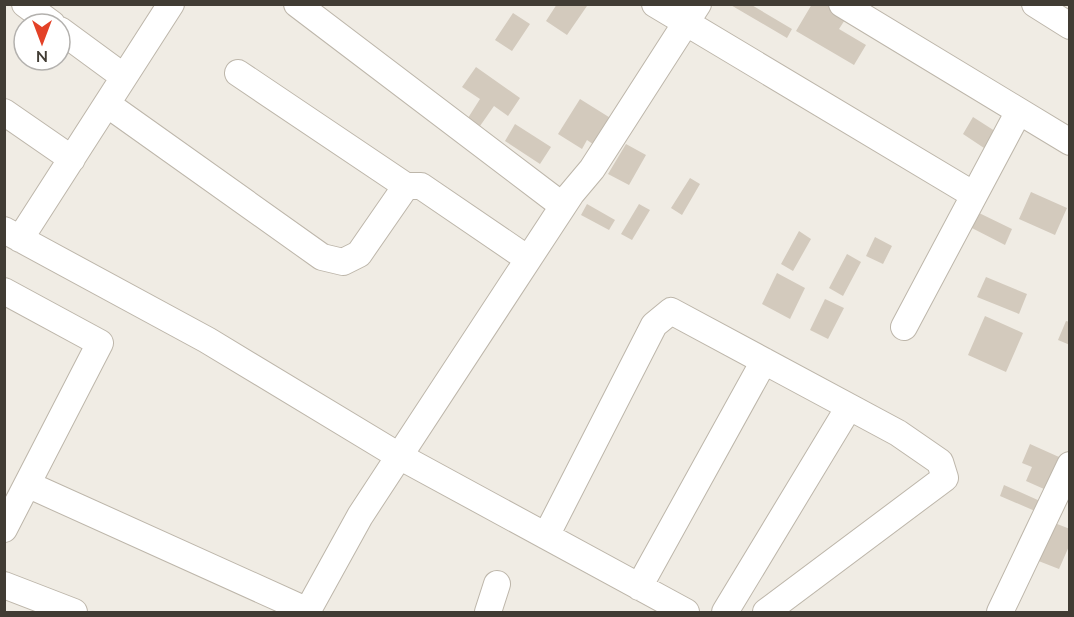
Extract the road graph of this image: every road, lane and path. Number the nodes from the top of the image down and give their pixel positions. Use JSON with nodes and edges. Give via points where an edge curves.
{"nodes":[{"id":1,"x":297,"y":4,"type":"edge"},
{"id":2,"x":655,"y":4,"type":"edge"},
{"id":3,"x":842,"y":4,"type":"edge"},
{"id":4,"x":1035,"y":4,"type":"edge"},
{"id":5,"x":166,"y":6,"type":"edge"},
{"id":6,"x":692,"y":14,"type":"edge"},
{"id":7,"x":1070,"y":26,"type":"edge"},
{"id":8,"x":72,"y":39,"type":"edge"},
{"id":9,"x":238,"y":73,"type":"dead end"},
{"id":10,"x":124,"y":77,"type":"junction"},
{"id":11,"x":107,"y":104,"type":"junction"},
{"id":12,"x":1019,"y":111,"type":"junction"},
{"id":13,"x":4,"y":112,"type":"edge"},
{"id":14,"x":1070,"y":142,"type":"edge"},
{"id":15,"x":72,"y":159,"type":"junction"},
{"id":16,"x":406,"y":186,"type":"junction"},
{"id":17,"x":974,"y":195,"type":"junction"},
{"id":18,"x":563,"y":206,"type":"junction"},
{"id":19,"x":12,"y":234,"type":"edge"},
{"id":20,"x":528,"y":260,"type":"junction"},
{"id":21,"x":4,"y":291,"type":"edge"},
{"id":22,"x":904,"y":327,"type":"dead end"},
{"id":23,"x":764,"y":361,"type":"junction"},
{"id":24,"x":849,"y":407,"type":"junction"},
{"id":25,"x":399,"y":456,"type":"junction"},
{"id":26,"x":1070,"y":465,"type":"edge"},
{"id":27,"x":29,"y":485,"type":"junction"},
{"id":28,"x":4,"y":529,"type":"edge"},
{"id":29,"x":546,"y":536,"type":"junction"},
{"id":30,"x":497,"y":584,"type":"dead end"},
{"id":31,"x":4,"y":585,"type":"edge"},
{"id":32,"x":639,"y":586,"type":"junction"},
{"id":33,"x":74,"y":612,"type":"edge"},
{"id":34,"x":307,"y":612,"type":"edge"},
{"id":35,"x":488,"y":612,"type":"edge"},
{"id":36,"x":686,"y":612,"type":"edge"},
{"id":37,"x":725,"y":612,"type":"edge"},
{"id":38,"x":766,"y":612,"type":"edge"},
{"id":39,"x":1000,"y":612,"type":"edge"}],
"edges":[{"from":1,"to":18,"type":"street"},
{"from":2,"to":6,"type":"street"},
{"from":3,"to":12,"type":"street"},
{"from":4,"to":7,"type":"street"},
{"from":5,"to":10,"type":"street"},
{"from":6,"to":17,"type":"street"},
{"from":6,"to":18,"type":"street","via":[[592,169]]},
{"from":8,"to":10,"type":"street"},
{"from":9,"to":16,"type":"street"},
{"from":10,"to":11,"type":"street"},
{"from":11,"to":15,"type":"street"},
{"from":11,"to":16,"type":"street","via":[[322,257],[343,262],[359,254]]},
{"from":12,"to":14,"type":"street"},
{"from":12,"to":17,"type":"street"},
{"from":13,"to":15,"type":"street"},
{"from":15,"to":19,"type":"street"},
{"from":16,"to":20,"type":"street","via":[[421,186]]},
{"from":17,"to":22,"type":"street"},
{"from":18,"to":20,"type":"street"},
{"from":19,"to":25,"type":"street","via":[[207,340]]},
{"from":20,"to":25,"type":"street"},
{"from":21,"to":27,"type":"street","via":[[100,343]]},
{"from":23,"to":24,"type":"street"},
{"from":23,"to":29,"type":"street","via":[[671,311],[654,325]]},
{"from":23,"to":32,"type":"street"},
{"from":24,"to":37,"type":"street"},
{"from":24,"to":38,"type":"street","via":[[898,433],[940,462],[945,478]]},
{"from":25,"to":29,"type":"street"},
{"from":25,"to":34,"type":"street","via":[[360,516]]},
{"from":26,"to":39,"type":"street"},
{"from":27,"to":28,"type":"street"},
{"from":27,"to":34,"type":"street"},
{"from":29,"to":32,"type":"street"},
{"from":30,"to":35,"type":"street"},
{"from":31,"to":33,"type":"street"},
{"from":32,"to":36,"type":"street"}]}
